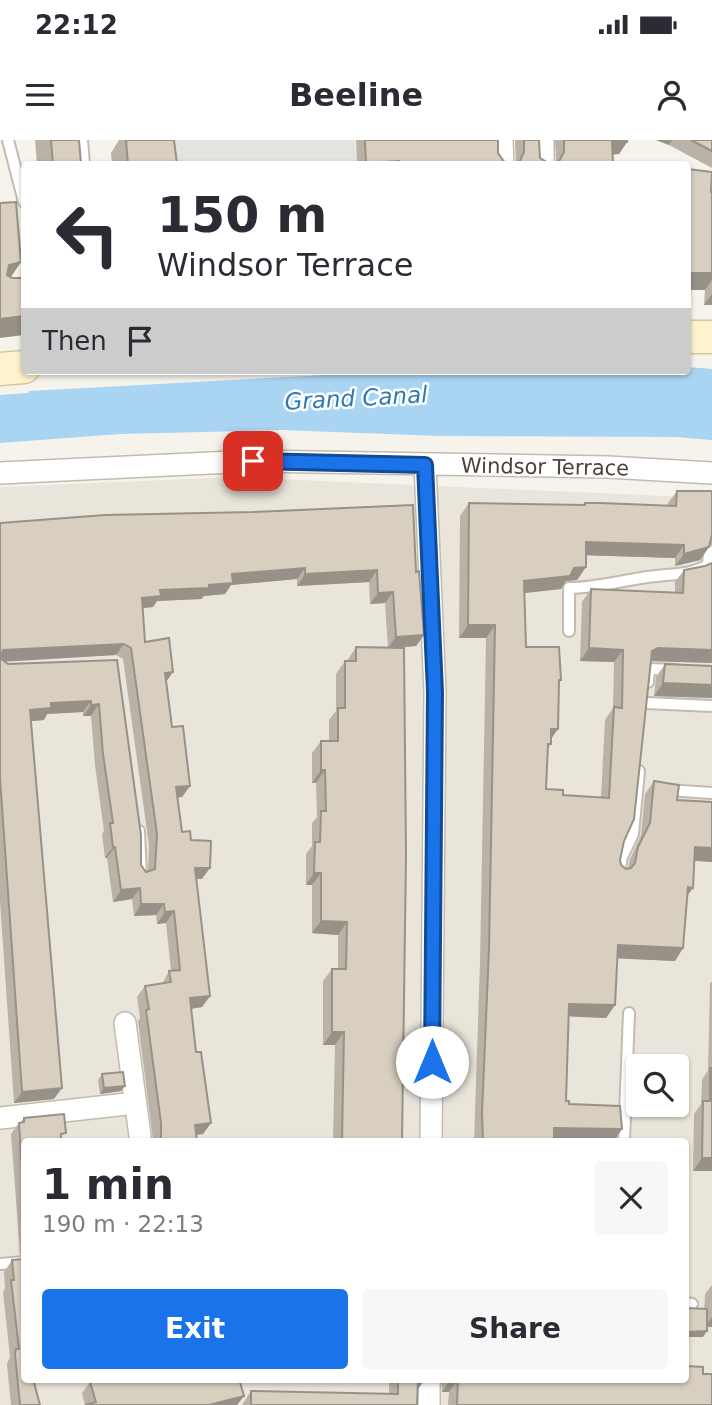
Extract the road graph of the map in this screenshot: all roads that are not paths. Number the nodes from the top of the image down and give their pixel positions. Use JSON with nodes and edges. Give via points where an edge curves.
{"nodes":[{"id":1,"x":82,"y":140,"type":"edge"},
{"id":2,"x":502,"y":140,"type":"edge"},
{"id":3,"x":543,"y":140,"type":"edge"},
{"id":4,"x":5,"y":142,"type":"edge"},
{"id":5,"x":84,"y":161,"type":"edge"},
{"id":6,"x":502,"y":161,"type":"edge"},
{"id":7,"x":543,"y":161,"type":"edge"},
{"id":8,"x":21,"y":193,"type":"edge"},
{"id":9,"x":691,"y":337,"type":"edge"},
{"id":10,"x":712,"y":337,"type":"edge"},
{"id":11,"x":21,"y":367,"type":"edge"},
{"id":12,"x":0,"y":369,"type":"edge"},
{"id":13,"x":425,"y":465,"type":"junction"},
{"id":14,"x":0,"y":472,"type":"edge"},
{"id":15,"x":712,"y":473,"type":"edge"},
{"id":16,"x":711,"y":483,"type":"edge"},
{"id":17,"x":709,"y":551,"type":"edge"},
{"id":18,"x":569,"y":631,"type":"dead end"},
{"id":19,"x":687,"y":670,"type":"edge"},
{"id":20,"x":646,"y":703,"type":"junction"},
{"id":21,"x":712,"y":706,"type":"edge"},
{"id":22,"x":645,"y":716,"type":"edge"},
{"id":23,"x":641,"y":755,"type":"edge"},
{"id":24,"x":653,"y":789,"type":"edge"},
{"id":25,"x":712,"y":793,"type":"edge"},
{"id":26,"x":138,"y":821,"type":"edge"},
{"id":27,"x":619,"y":874,"type":"edge"},
{"id":28,"x":141,"y":876,"type":"edge"},
{"id":29,"x":629,"y":1013,"type":"dead end"},
{"id":30,"x":125,"y":1023,"type":"dead end"},
{"id":31,"x":136,"y":1103,"type":"junction"},
{"id":32,"x":0,"y":1118,"type":"edge"},
{"id":33,"x":141,"y":1136,"type":"dead end"},
{"id":34,"x":432,"y":1138,"type":"edge"},
{"id":35,"x":624,"y":1138,"type":"edge"},
{"id":36,"x":21,"y":1262,"type":"edge"},
{"id":37,"x":0,"y":1264,"type":"edge"},
{"id":38,"x":429,"y":1383,"type":"edge"},
{"id":39,"x":429,"y":1405,"type":"edge"}],
"edges":[{"from":1,"to":5,"type":"lane"},
{"from":2,"to":6,"type":"street"},
{"from":3,"to":7,"type":"street"},
{"from":4,"to":8,"type":"lane"},
{"from":9,"to":10,"type":"main road"},
{"from":11,"to":12,"type":"main road"},
{"from":13,"to":14,"type":"street","name":"Windsor Terrace","via":[[253,461]]},
{"from":13,"to":15,"type":"street","name":"Windsor Terrace"},
{"from":13,"to":34,"type":"street","via":[[435,692]]},
{"from":15,"to":16,"type":"lane"},
{"from":17,"to":18,"type":"lane","via":[[708,565],[692,574],[569,588]]},
{"from":19,"to":20,"type":"lane","via":[[649,669]]},
{"from":20,"to":21,"type":"lane"},
{"from":20,"to":22,"type":"lane"},
{"from":23,"to":27,"type":"lane","via":[[633,834]]},
{"from":24,"to":25,"type":"lane"},
{"from":26,"to":28,"type":"lane"},
{"from":29,"to":35,"type":"lane"},
{"from":30,"to":31,"type":"street"},
{"from":31,"to":32,"type":"street"},
{"from":31,"to":33,"type":"street"},
{"from":36,"to":37,"type":"lane"},
{"from":38,"to":39,"type":"street"}]}
